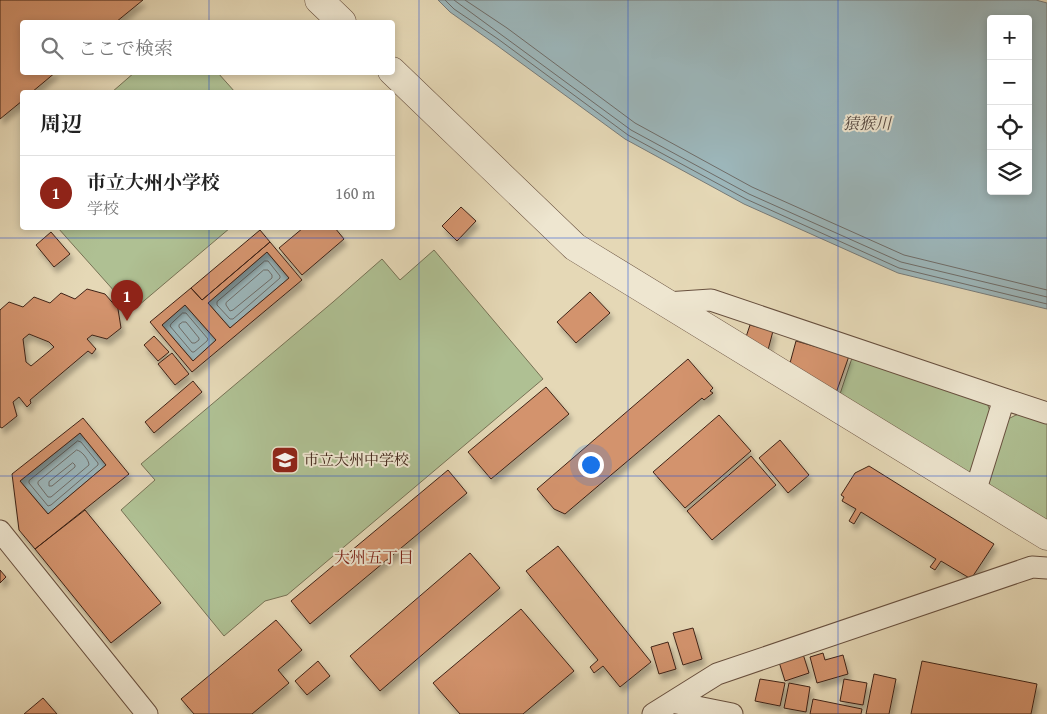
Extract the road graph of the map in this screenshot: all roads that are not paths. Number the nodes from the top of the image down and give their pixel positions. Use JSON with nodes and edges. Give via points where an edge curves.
{"nodes":[{"id":1,"x":319,"y":0,"type":"edge"},
{"id":2,"x":340,"y":20,"type":"edge"},
{"id":3,"x":395,"y":74,"type":"edge"},
{"id":4,"x":666,"y":304,"type":"junction"},
{"id":5,"x":1004,"y":399,"type":"junction"},
{"id":6,"x":1047,"y":413,"type":"edge"},
{"id":7,"x":975,"y":492,"type":"junction"},
{"id":8,"x":0,"y":531,"type":"edge"},
{"id":9,"x":1047,"y":536,"type":"edge"},
{"id":10,"x":1047,"y":568,"type":"edge"},
{"id":11,"x":672,"y":702,"type":"junction"},
{"id":12,"x":147,"y":714,"type":"edge"},
{"id":13,"x":653,"y":714,"type":"edge"},
{"id":14,"x":732,"y":714,"type":"edge"}],
"edges":[{"from":1,"to":2,"type":"street"},
{"from":3,"to":4,"type":"street","via":[[574,248]]},
{"from":4,"to":5,"type":"street","via":[[711,300]]},
{"from":4,"to":7,"type":"street"},
{"from":5,"to":6,"type":"street"},
{"from":5,"to":7,"type":"street"},
{"from":7,"to":9,"type":"street"},
{"from":8,"to":12,"type":"street"},
{"from":10,"to":11,"type":"street","via":[[1032,567],[717,674]]},
{"from":11,"to":13,"type":"street"},
{"from":11,"to":14,"type":"street"}]}
